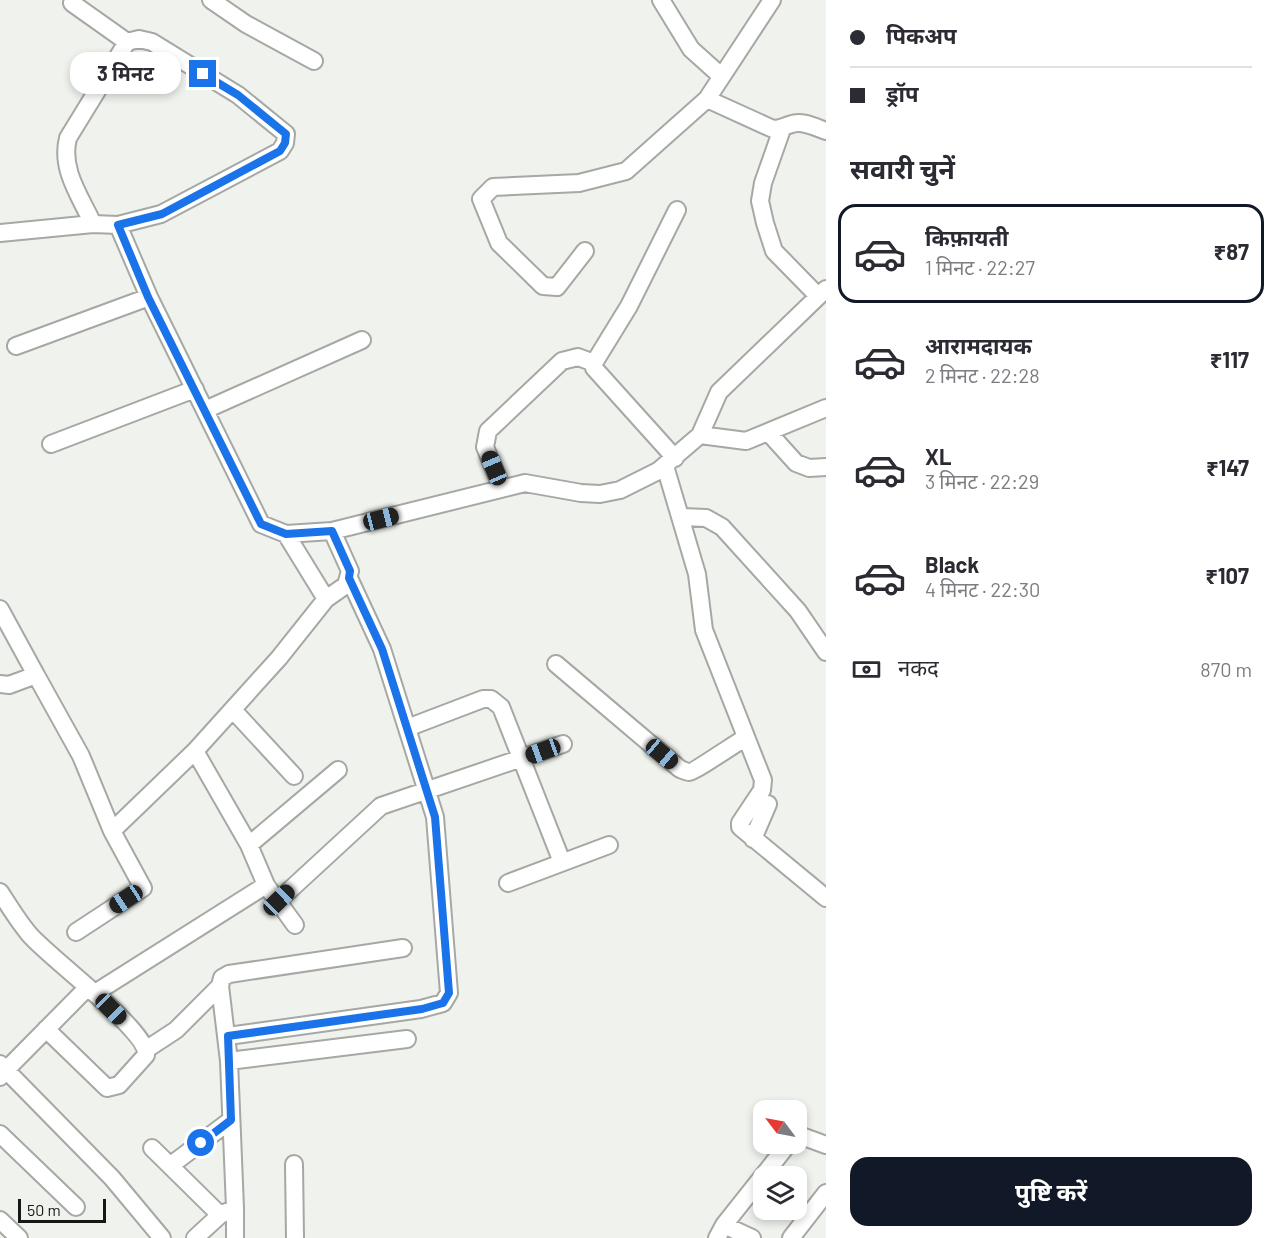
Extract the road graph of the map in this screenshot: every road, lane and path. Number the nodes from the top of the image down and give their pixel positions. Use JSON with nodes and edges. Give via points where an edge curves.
{"nodes":[{"id":1,"x":211,"y":0,"type":"edge"},
{"id":2,"x":661,"y":0,"type":"edge"},
{"id":3,"x":772,"y":0,"type":"edge"},
{"id":4,"x":68,"y":1,"type":"edge"},
{"id":5,"x":127,"y":42,"type":"junction"},
{"id":6,"x":314,"y":61,"type":"dead end"},
{"id":7,"x":721,"y":76,"type":"junction"},
{"id":8,"x":707,"y":99,"type":"junction"},
{"id":9,"x":782,"y":129,"type":"junction"},
{"id":10,"x":826,"y":131,"type":"edge"},
{"id":11,"x":677,"y":210,"type":"dead end"},
{"id":12,"x":93,"y":224,"type":"junction"},
{"id":13,"x":118,"y":225,"type":"junction"},
{"id":14,"x":0,"y":233,"type":"edge"},
{"id":15,"x":585,"y":251,"type":"dead end"},
{"id":16,"x":822,"y":292,"type":"edge"},
{"id":17,"x":148,"y":297,"type":"junction"},
{"id":18,"x":362,"y":340,"type":"dead end"},
{"id":19,"x":16,"y":346,"type":"dead end"},
{"id":20,"x":594,"y":363,"type":"junction"},
{"id":21,"x":195,"y":389,"type":"junction"},
{"id":22,"x":826,"y":408,"type":"edge"},
{"id":23,"x":205,"y":410,"type":"junction"},
{"id":24,"x":768,"y":432,"type":"junction"},
{"id":25,"x":700,"y":435,"type":"junction"},
{"id":26,"x":51,"y":444,"type":"dead end"},
{"id":27,"x":670,"y":462,"type":"junction"},
{"id":28,"x":826,"y":467,"type":"edge"},
{"id":29,"x":502,"y":488,"type":"junction"},
{"id":30,"x":682,"y":517,"type":"junction"},
{"id":31,"x":332,"y":531,"type":"junction"},
{"id":32,"x":286,"y":534,"type":"junction"},
{"id":33,"x":349,"y":578,"type":"junction"},
{"id":34,"x":326,"y":599,"type":"junction"},
{"id":35,"x":0,"y":609,"type":"edge"},
{"id":36,"x":826,"y":652,"type":"edge"},
{"id":37,"x":556,"y":664,"type":"dead end"},
{"id":38,"x":36,"y":675,"type":"junction"},
{"id":39,"x":0,"y":684,"type":"edge"},
{"id":40,"x":234,"y":710,"type":"junction"},
{"id":41,"x":407,"y":728,"type":"junction"},
{"id":42,"x":745,"y":738,"type":"junction"},
{"id":43,"x":563,"y":744,"type":"dead end"},
{"id":44,"x":195,"y":751,"type":"junction"},
{"id":45,"x":522,"y":758,"type":"junction"},
{"id":46,"x":338,"y":770,"type":"dead end"},
{"id":47,"x":294,"y":776,"type":"dead end"},
{"id":48,"x":427,"y":789,"type":"junction"},
{"id":49,"x":112,"y":831,"type":"junction"},
{"id":50,"x":249,"y":845,"type":"junction"},
{"id":51,"x":609,"y":845,"type":"dead end"},
{"id":52,"x":562,"y":862,"type":"junction"},
{"id":53,"x":508,"y":882,"type":"dead end"},
{"id":54,"x":266,"y":885,"type":"junction"},
{"id":55,"x":0,"y":892,"type":"edge"},
{"id":56,"x":826,"y":898,"type":"edge"},
{"id":57,"x":279,"y":900,"type":"junction"},
{"id":58,"x":295,"y":925,"type":"dead end"},
{"id":59,"x":76,"y":932,"type":"dead end"},
{"id":60,"x":403,"y":948,"type":"dead end"},
{"id":61,"x":220,"y":986,"type":"junction"},
{"id":62,"x":92,"y":990,"type":"junction"},
{"id":63,"x":46,"y":1029,"type":"junction"},
{"id":64,"x":228,"y":1036,"type":"junction"},
{"id":65,"x":407,"y":1039,"type":"dead end"},
{"id":66,"x":147,"y":1049,"type":"junction"},
{"id":67,"x":229,"y":1061,"type":"junction"},
{"id":68,"x":2,"y":1070,"type":"edge"},
{"id":69,"x":231,"y":1120,"type":"junction"},
{"id":70,"x":0,"y":1134,"type":"edge"},
{"id":71,"x":807,"y":1138,"type":"edge"},
{"id":72,"x":826,"y":1145,"type":"edge"},
{"id":73,"x":152,"y":1148,"type":"dead end"},
{"id":74,"x":780,"y":1154,"type":"edge"},
{"id":75,"x":294,"y":1164,"type":"dead end"},
{"id":76,"x":171,"y":1165,"type":"junction"},
{"id":77,"x":826,"y":1193,"type":"edge"},
{"id":78,"x":76,"y":1207,"type":"dead end"},
{"id":79,"x":227,"y":1211,"type":"junction"},
{"id":80,"x":0,"y":1220,"type":"edge"},
{"id":81,"x":720,"y":1231,"type":"edge"},
{"id":82,"x":19,"y":1238,"type":"edge"},
{"id":83,"x":162,"y":1238,"type":"edge"},
{"id":84,"x":195,"y":1238,"type":"edge"},
{"id":85,"x":235,"y":1238,"type":"edge"},
{"id":86,"x":295,"y":1238,"type":"edge"},
{"id":87,"x":752,"y":1238,"type":"edge"},
{"id":88,"x":791,"y":1238,"type":"edge"}],
"edges":[{"from":1,"to":6,"type":"street"},
{"from":2,"to":7,"type":"street","via":[[691,49]]},
{"from":3,"to":7,"type":"street"},
{"from":4,"to":5,"type":"street"},
{"from":5,"to":12,"type":"street","via":[[68,138],[64,152],[65,165]]},
{"from":5,"to":13,"type":"street","via":[[152,42],[238,95],[286,134],[280,151],[162,214]]},
{"from":7,"to":8,"type":"street"},
{"from":8,"to":9,"type":"street","via":[[773,129]]},
{"from":8,"to":15,"type":"street","via":[[626,171],[579,183],[493,187],[481,199],[499,243],[543,286],[557,287]]},
{"from":9,"to":10,"type":"street","via":[[800,123]]},
{"from":9,"to":16,"type":"street","via":[[763,183],[760,201],[765,223],[774,251]]},
{"from":11,"to":20,"type":"street","via":[[629,306]]},
{"from":12,"to":13,"type":"street"},
{"from":12,"to":14,"type":"street"},
{"from":13,"to":17,"type":"street"},
{"from":16,"to":25,"type":"street","via":[[719,392]]},
{"from":17,"to":19,"type":"street"},
{"from":17,"to":21,"type":"street"},
{"from":18,"to":23,"type":"street"},
{"from":20,"to":27,"type":"street","via":[[594,368]]},
{"from":20,"to":29,"type":"street","via":[[578,357],[562,361],[488,431],[485,447]]},
{"from":21,"to":23,"type":"street"},
{"from":21,"to":26,"type":"street"},
{"from":22,"to":24,"type":"street"},
{"from":23,"to":32,"type":"street","via":[[261,524]]},
{"from":24,"to":25,"type":"street","via":[[739,442]]},
{"from":24,"to":28,"type":"street","via":[[796,463],[809,468]]},
{"from":25,"to":27,"type":"street"},
{"from":27,"to":29,"type":"street","via":[[620,490],[600,494],[525,483]]},
{"from":27,"to":30,"type":"street"},
{"from":29,"to":31,"type":"street"},
{"from":30,"to":36,"type":"street","via":[[706,518],[722,527],[798,611]]},
{"from":30,"to":42,"type":"street","via":[[697,574],[704,630]]},
{"from":31,"to":32,"type":"street"},
{"from":31,"to":33,"type":"street","via":[[350,571]]},
{"from":32,"to":34,"type":"street"},
{"from":33,"to":34,"type":"street","via":[[346,585]]},
{"from":33,"to":41,"type":"street","via":[[382,649]]},
{"from":34,"to":40,"type":"street"},
{"from":35,"to":38,"type":"street"},
{"from":37,"to":42,"type":"street","via":[[687,772]]},
{"from":38,"to":39,"type":"street","via":[[9,686]]},
{"from":38,"to":49,"type":"street","via":[[81,756]]},
{"from":40,"to":44,"type":"street"},
{"from":40,"to":47,"type":"street"},
{"from":41,"to":45,"type":"street","via":[[491,699],[501,707]]},
{"from":41,"to":48,"type":"street"},
{"from":42,"to":56,"type":"street","via":[[769,794],[740,823],[743,832]]},
{"from":43,"to":45,"type":"street"},
{"from":44,"to":49,"type":"street"},
{"from":44,"to":50,"type":"street"},
{"from":45,"to":48,"type":"street"},
{"from":45,"to":52,"type":"street"},
{"from":46,"to":50,"type":"street"},
{"from":48,"to":57,"type":"street","via":[[381,806]]},
{"from":48,"to":64,"type":"street","via":[[438,837],[449,993],[443,1003]]},
{"from":49,"to":59,"type":"street","via":[[143,888]]},
{"from":50,"to":54,"type":"street"},
{"from":51,"to":52,"type":"street"},
{"from":52,"to":53,"type":"street"},
{"from":54,"to":57,"type":"street"},
{"from":54,"to":62,"type":"street"},
{"from":55,"to":62,"type":"street","via":[[30,935]]},
{"from":57,"to":58,"type":"street"},
{"from":60,"to":61,"type":"street","via":[[230,974],[222,978]]},
{"from":61,"to":64,"type":"street"},
{"from":61,"to":66,"type":"street","via":[[176,1030]]},
{"from":62,"to":63,"type":"street"},
{"from":62,"to":66,"type":"street"},
{"from":63,"to":66,"type":"street","via":[[107,1088],[119,1085]]},
{"from":63,"to":68,"type":"street"},
{"from":64,"to":67,"type":"street"},
{"from":65,"to":67,"type":"street"},
{"from":67,"to":69,"type":"street"},
{"from":68,"to":83,"type":"street","via":[[112,1178]]},
{"from":69,"to":76,"type":"street"},
{"from":69,"to":79,"type":"street"},
{"from":70,"to":78,"type":"street"},
{"from":71,"to":72,"type":"street"},
{"from":73,"to":76,"type":"street"},
{"from":74,"to":81,"type":"street"},
{"from":75,"to":86,"type":"street"},
{"from":76,"to":79,"type":"street"},
{"from":77,"to":88,"type":"street"},
{"from":79,"to":84,"type":"street"},
{"from":79,"to":85,"type":"street"},
{"from":80,"to":82,"type":"street"},
{"from":81,"to":87,"type":"street"}]}
